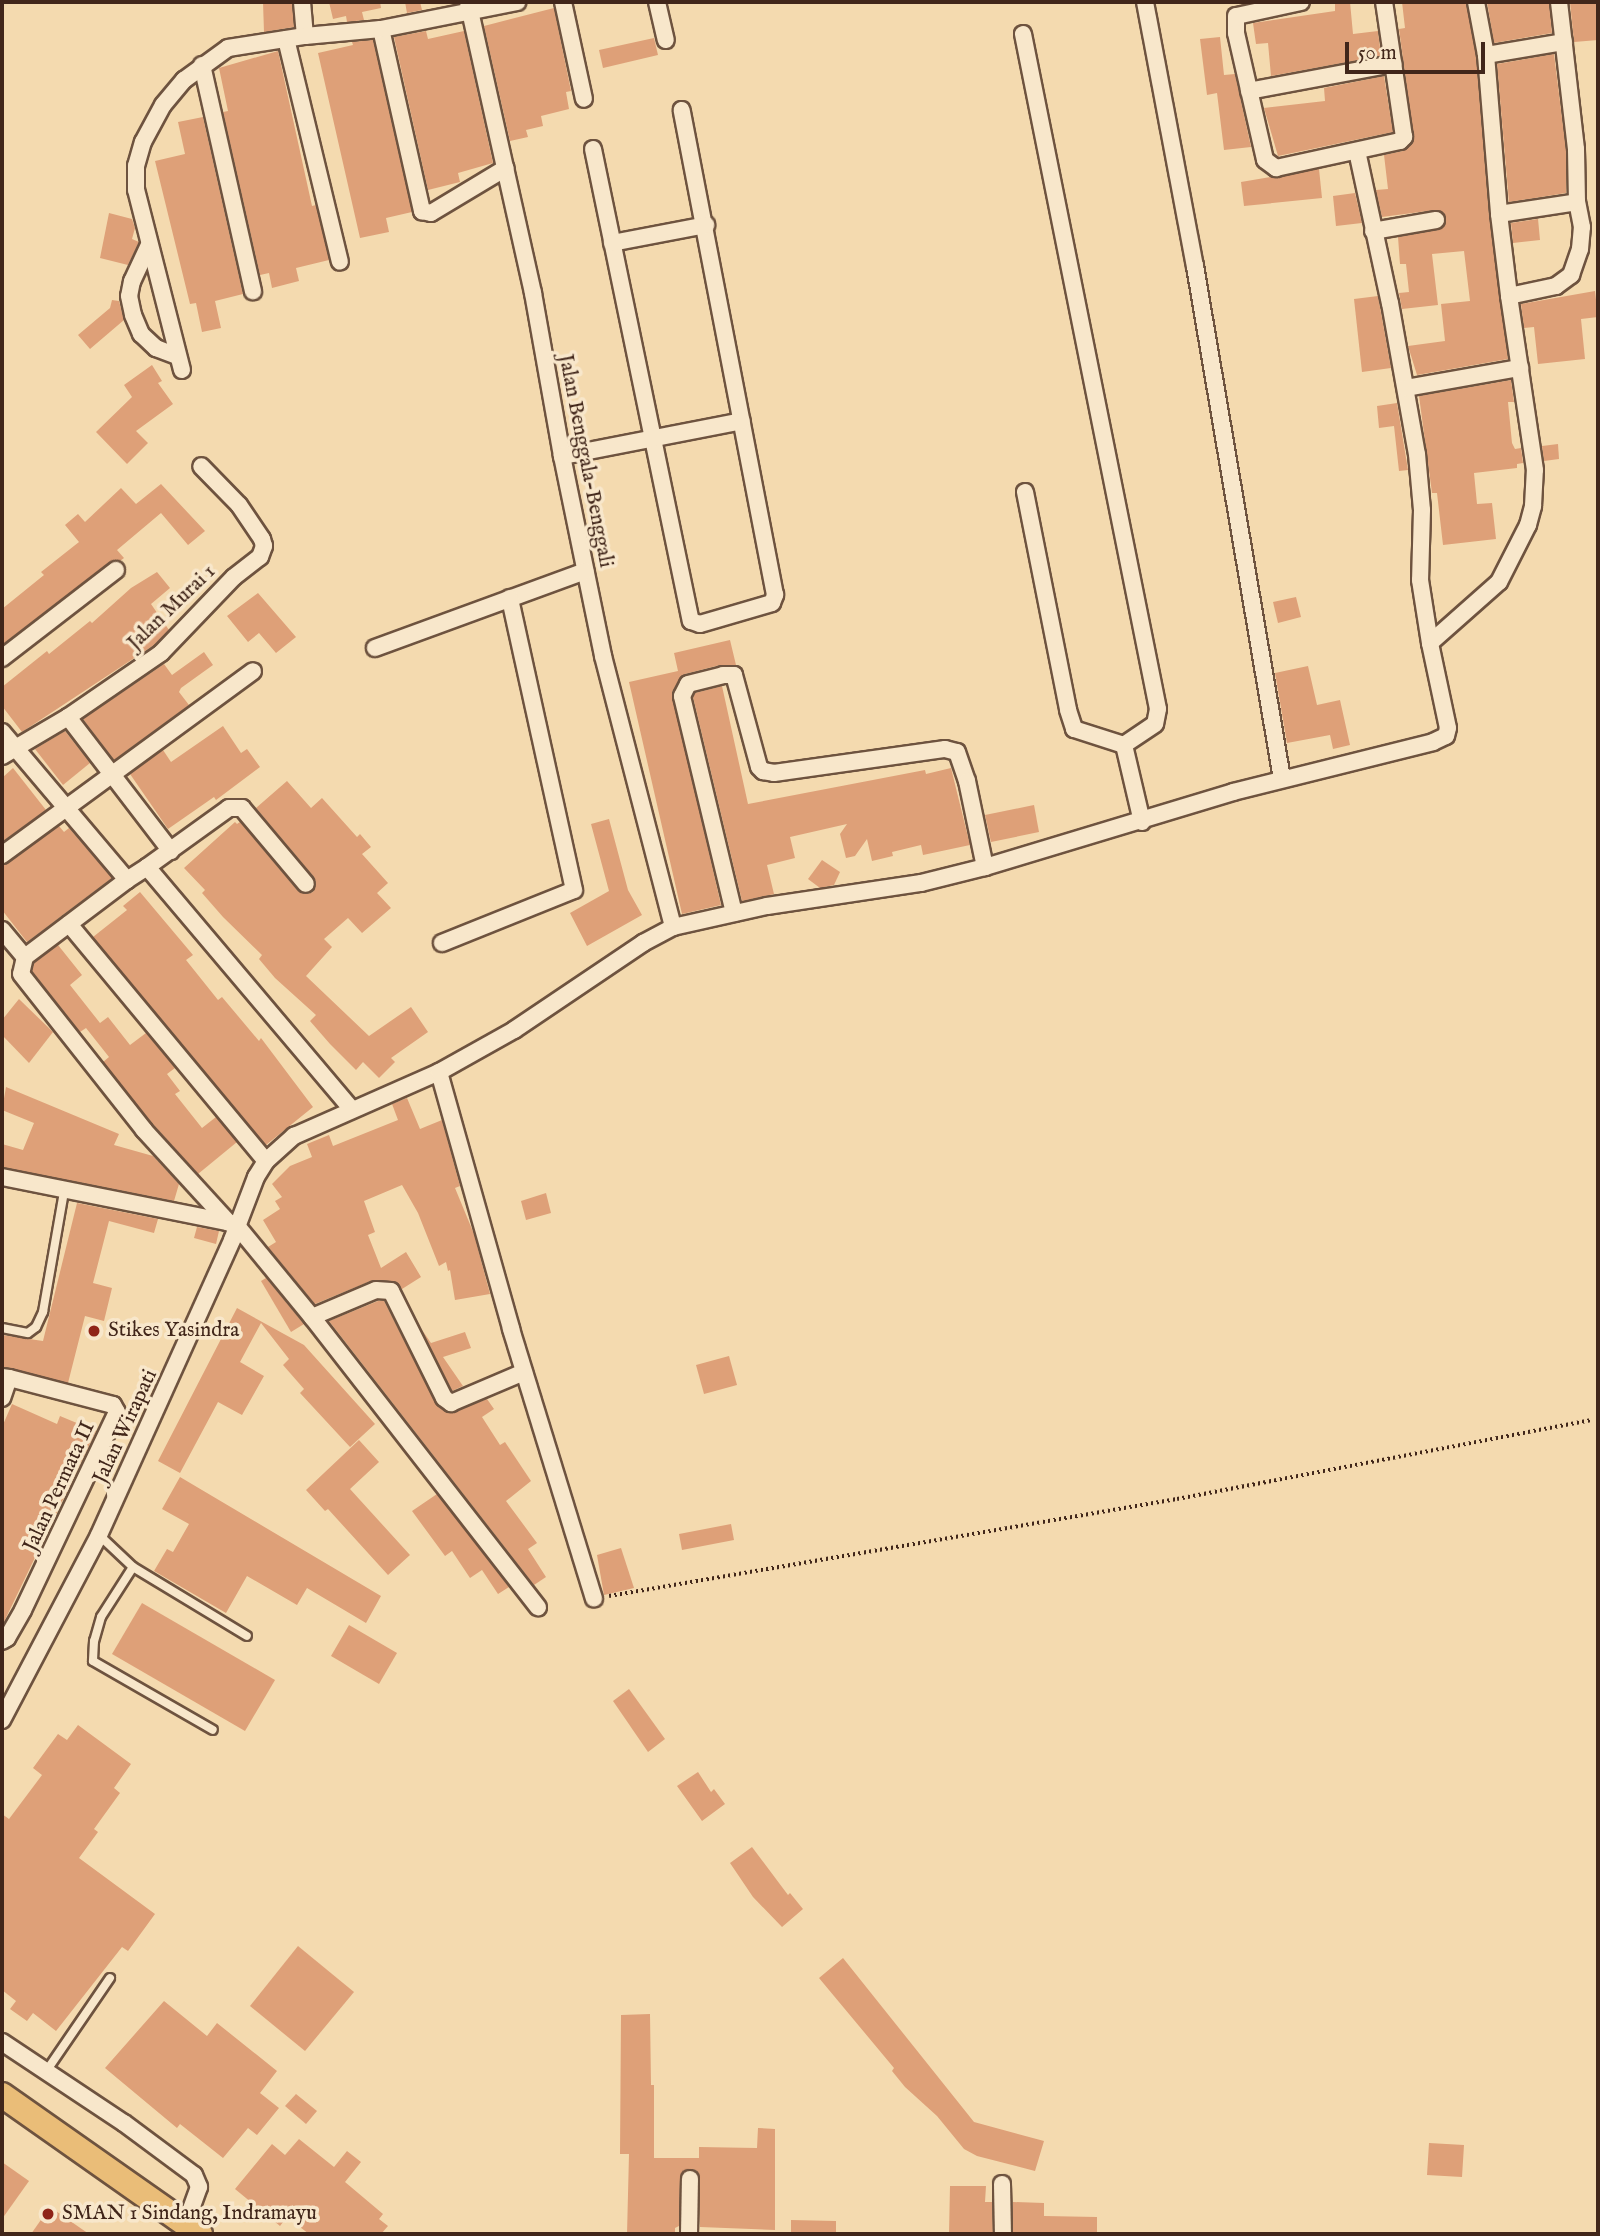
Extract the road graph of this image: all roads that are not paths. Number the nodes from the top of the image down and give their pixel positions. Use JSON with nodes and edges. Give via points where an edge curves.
{"nodes":[{"id":1,"x":302,"y":2,"type":"edge"},
{"id":2,"x":517,"y":2,"type":"edge"},
{"id":3,"x":563,"y":2,"type":"edge"},
{"id":4,"x":658,"y":2,"type":"edge"},
{"id":5,"x":1144,"y":2,"type":"edge"},
{"id":6,"x":1301,"y":2,"type":"edge"},
{"id":7,"x":1384,"y":2,"type":"edge"},
{"id":8,"x":1476,"y":2,"type":"edge"},
{"id":9,"x":1559,"y":2,"type":"edge"},
{"id":10,"x":470,"y":8,"type":"edge"},
{"id":11,"x":1235,"y":9,"type":"edge"},
{"id":12,"x":381,"y":29,"type":"junction"},
{"id":13,"x":1023,"y":34,"type":"dead end"},
{"id":14,"x":305,"y":36,"type":"junction"},
{"id":15,"x":286,"y":39,"type":"junction"},
{"id":16,"x":666,"y":40,"type":"dead end"},
{"id":17,"x":1564,"y":43,"type":"junction"},
{"id":18,"x":1486,"y":55,"type":"junction"},
{"id":19,"x":1392,"y":64,"type":"junction"},
{"id":20,"x":202,"y":65,"type":"junction"},
{"id":21,"x":1249,"y":91,"type":"junction"},
{"id":22,"x":584,"y":99,"type":"dead end"},
{"id":23,"x":682,"y":110,"type":"dead end"},
{"id":24,"x":593,"y":149,"type":"dead end"},
{"id":25,"x":1357,"y":151,"type":"junction"},
{"id":26,"x":507,"y":171,"type":"junction"},
{"id":27,"x":1577,"y":202,"type":"junction"},
{"id":28,"x":1499,"y":214,"type":"junction"},
{"id":29,"x":1436,"y":220,"type":"dead end"},
{"id":30,"x":706,"y":225,"type":"junction"},
{"id":31,"x":1373,"y":231,"type":"junction"},
{"id":32,"x":612,"y":243,"type":"junction"},
{"id":33,"x":149,"y":245,"type":"junction"},
{"id":34,"x":340,"y":262,"type":"dead end"},
{"id":35,"x":253,"y":291,"type":"dead end"},
{"id":36,"x":1509,"y":296,"type":"junction"},
{"id":37,"x":1520,"y":368,"type":"junction"},
{"id":38,"x":1406,"y":388,"type":"junction"},
{"id":39,"x":742,"y":421,"type":"junction"},
{"id":40,"x":653,"y":439,"type":"junction"},
{"id":41,"x":562,"y":456,"type":"junction"},
{"id":42,"x":201,"y":466,"type":"dead end"},
{"id":43,"x":1025,"y":492,"type":"dead end"},
{"id":44,"x":116,"y":570,"type":"dead end"},
{"id":45,"x":585,"y":571,"type":"junction"},
{"id":46,"x":510,"y":598,"type":"junction"},
{"id":47,"x":1430,"y":643,"type":"junction"},
{"id":48,"x":375,"y":648,"type":"dead end"},
{"id":49,"x":2,"y":658,"type":"edge"},
{"id":50,"x":253,"y":671,"type":"dead end"},
{"id":51,"x":68,"y":717,"type":"junction"},
{"id":52,"x":2,"y":732,"type":"edge"},
{"id":53,"x":1124,"y":745,"type":"junction"},
{"id":54,"x":9,"y":753,"type":"edge"},
{"id":55,"x":112,"y":774,"type":"junction"},
{"id":56,"x":1282,"y":779,"type":"junction"},
{"id":57,"x":67,"y":809,"type":"junction"},
{"id":58,"x":1142,"y":822,"type":"junction"},
{"id":59,"x":171,"y":851,"type":"junction"},
{"id":60,"x":2,"y":855,"type":"edge"},
{"id":61,"x":147,"y":867,"type":"junction"},
{"id":62,"x":985,"y":867,"type":"junction"},
{"id":63,"x":127,"y":880,"type":"junction"},
{"id":64,"x":306,"y":884,"type":"dead end"},
{"id":65,"x":734,"y":913,"type":"junction"},
{"id":66,"x":69,"y":924,"type":"junction"},
{"id":67,"x":673,"y":927,"type":"junction"},
{"id":68,"x":2,"y":930,"type":"edge"},
{"id":69,"x":442,"y":943,"type":"dead end"},
{"id":70,"x":25,"y":957,"type":"junction"},
{"id":71,"x":439,"y":1072,"type":"junction"},
{"id":72,"x":351,"y":1108,"type":"junction"},
{"id":73,"x":266,"y":1161,"type":"junction"},
{"id":74,"x":2,"y":1177,"type":"edge"},
{"id":75,"x":64,"y":1192,"type":"junction"},
{"id":76,"x":233,"y":1225,"type":"junction"},
{"id":77,"x":312,"y":1317,"type":"junction"},
{"id":78,"x":2,"y":1328,"type":"edge"},
{"id":79,"x":524,"y":1372,"type":"junction"},
{"id":80,"x":5,"y":1378,"type":"edge"},
{"id":81,"x":2,"y":1398,"type":"edge"},
{"id":82,"x":99,"y":1535,"type":"junction"},
{"id":83,"x":133,"y":1567,"type":"junction"},
{"id":84,"x":594,"y":1599,"type":"road end"},
{"id":85,"x":538,"y":1607,"type":"dead end"},
{"id":86,"x":247,"y":1636,"type":"dead end"},
{"id":87,"x":2,"y":1641,"type":"edge"},
{"id":88,"x":2,"y":1720,"type":"edge"},
{"id":89,"x":213,"y":1730,"type":"dead end"},
{"id":90,"x":110,"y":1978,"type":"dead end"},
{"id":91,"x":2,"y":2042,"type":"edge"},
{"id":92,"x":45,"y":2073,"type":"junction"},
{"id":93,"x":2,"y":2095,"type":"edge"},
{"id":94,"x":690,"y":2179,"type":"dead end"},
{"id":95,"x":1002,"y":2184,"type":"dead end"},
{"id":96,"x":193,"y":2229,"type":"edge"},
{"id":97,"x":689,"y":2234,"type":"edge"},
{"id":98,"x":1003,"y":2234,"type":"edge"}],
"edges":[{"from":1,"to":14,"type":"street"},
{"from":2,"to":10,"type":"street"},
{"from":3,"to":22,"type":"street"},
{"from":4,"to":16,"type":"street"},
{"from":5,"to":56,"type":"street","via":[[1195,266]]},
{"from":6,"to":11,"type":"street"},
{"from":7,"to":19,"type":"street"},
{"from":8,"to":18,"type":"street"},
{"from":9,"to":17,"type":"street"},
{"from":10,"to":12,"type":"street"},
{"from":10,"to":26,"type":"street","name":"Jalan Benggala-Benggali"},
{"from":11,"to":21,"type":"street"},
{"from":12,"to":14,"type":"street"},
{"from":12,"to":26,"type":"street","via":[[422,211],[432,213]]},
{"from":13,"to":53,"type":"street","via":[[1158,709],[1155,724]]},
{"from":14,"to":15,"type":"street"},
{"from":15,"to":20,"type":"street","via":[[228,48]]},
{"from":15,"to":34,"type":"street"},
{"from":17,"to":18,"type":"street"},
{"from":17,"to":27,"type":"street"},
{"from":18,"to":28,"type":"street"},
{"from":19,"to":21,"type":"street"},
{"from":19,"to":25,"type":"street","via":[[1405,137]]},
{"from":20,"to":33,"type":"street","via":[[163,105],[143,142],[136,190]]},
{"from":20,"to":35,"type":"street"},
{"from":21,"to":25,"type":"street","via":[[1268,164],[1279,168]]},
{"from":23,"to":30,"type":"street"},
{"from":24,"to":32,"type":"street"},
{"from":25,"to":31,"type":"street","name":"Jalan Wirapati"},
{"from":26,"to":41,"type":"street","name":"Jalan Benggala-Benggali"},
{"from":27,"to":28,"type":"street"},
{"from":27,"to":36,"type":"street","via":[[1582,227],[1571,275],[1556,286]]},
{"from":28,"to":36,"type":"street"},
{"from":29,"to":31,"type":"street"},
{"from":30,"to":32,"type":"street"},
{"from":30,"to":39,"type":"street"},
{"from":31,"to":38,"type":"street","name":"Jalan Wirapati"},
{"from":32,"to":40,"type":"street"},
{"from":33,"to":33,"type":"street","via":[[179,363],[141,334],[133,315],[132,281]]},
{"from":36,"to":37,"type":"street"},
{"from":37,"to":38,"type":"street"},
{"from":37,"to":47,"type":"street","via":[[1535,470],[1528,525],[1499,582]]},
{"from":38,"to":47,"type":"street","name":"Jalan Wirapati","via":[[1422,510],[1420,580]]},
{"from":39,"to":40,"type":"street"},
{"from":39,"to":40,"type":"street","via":[[775,595],[772,603],[700,624],[691,621]]},
{"from":40,"to":41,"type":"street"},
{"from":41,"to":45,"type":"street","name":"Jalan Benggala-Benggali"},
{"from":42,"to":51,"type":"street","name":"Jalan Murai 1","via":[[239,505],[262,539],[263,551],[161,653]]},
{"from":43,"to":53,"type":"street","via":[[1074,729]]},
{"from":44,"to":49,"type":"street"},
{"from":45,"to":46,"type":"street"},
{"from":45,"to":67,"type":"street","name":"Jalan Benggala-Benggali","via":[[635,788]]},
{"from":46,"to":48,"type":"street"},
{"from":46,"to":69,"type":"street","via":[[574,890]]},
{"from":47,"to":56,"type":"street","name":"Jalan Wirapati","via":[[1448,728],[1443,738]]},
{"from":50,"to":55,"type":"street"},
{"from":51,"to":54,"type":"street","name":"Jalan Murai 1"},
{"from":51,"to":55,"type":"street"},
{"from":52,"to":54,"type":"street"},
{"from":53,"to":58,"type":"street"},
{"from":54,"to":57,"type":"street"},
{"from":55,"to":57,"type":"street"},
{"from":55,"to":59,"type":"street"},
{"from":56,"to":58,"type":"street","name":"Jalan Wirapati"},
{"from":57,"to":60,"type":"street"},
{"from":57,"to":63,"type":"street"},
{"from":58,"to":62,"type":"street","name":"Jalan Wirapati"},
{"from":59,"to":61,"type":"street"},
{"from":59,"to":64,"type":"street","via":[[229,808],[242,808]]},
{"from":61,"to":63,"type":"street"},
{"from":61,"to":72,"type":"street"},
{"from":62,"to":65,"type":"street","name":"Jalan Wirapati","via":[[921,883]]},
{"from":62,"to":65,"type":"street","via":[[957,752],[945,749],[763,771],[734,675],[723,674],[688,684],[682,696]]},
{"from":63,"to":66,"type":"street"},
{"from":65,"to":67,"type":"street","name":"Jalan Wirapati"},
{"from":66,"to":70,"type":"street"},
{"from":66,"to":73,"type":"street"},
{"from":67,"to":71,"type":"street","name":"Jalan Wirapati","via":[[514,1030]]},
{"from":68,"to":70,"type":"street"},
{"from":70,"to":76,"type":"street","via":[[20,967],[24,981],[144,1130]]},
{"from":71,"to":72,"type":"street","name":"Jalan Wirapati"},
{"from":71,"to":79,"type":"street"},
{"from":72,"to":73,"type":"street","name":"Jalan Wirapati","via":[[294,1136]]},
{"from":73,"to":76,"type":"street","name":"Jalan Wirapati"},
{"from":74,"to":75,"type":"street"},
{"from":75,"to":76,"type":"street"},
{"from":75,"to":78,"type":"lane","via":[[43,1312],[28,1333]]},
{"from":76,"to":77,"type":"street"},
{"from":76,"to":82,"type":"street","name":"Jalan Wirapati"},
{"from":77,"to":79,"type":"street","via":[[376,1290],[391,1292],[444,1398],[451,1403]]},
{"from":77,"to":85,"type":"street"},
{"from":79,"to":84,"type":"street"},
{"from":80,"to":81,"type":"street"},
{"from":80,"to":87,"type":"street","name":"Jalan Permata II","via":[[113,1405],[117,1412],[29,1599]]},
{"from":82,"to":83,"type":"lane"},
{"from":82,"to":88,"type":"street","name":"Jalan Wirapati"},
{"from":83,"to":86,"type":"lane"},
{"from":83,"to":89,"type":"lane","via":[[101,1618],[93,1641],[93,1661]]},
{"from":90,"to":92,"type":"lane"},
{"from":91,"to":92,"type":"street"},
{"from":92,"to":96,"type":"street","via":[[194,2175],[199,2187]]},
{"from":93,"to":96,"type":"main road"},
{"from":94,"to":97,"type":"street"},
{"from":95,"to":98,"type":"street"}]}
